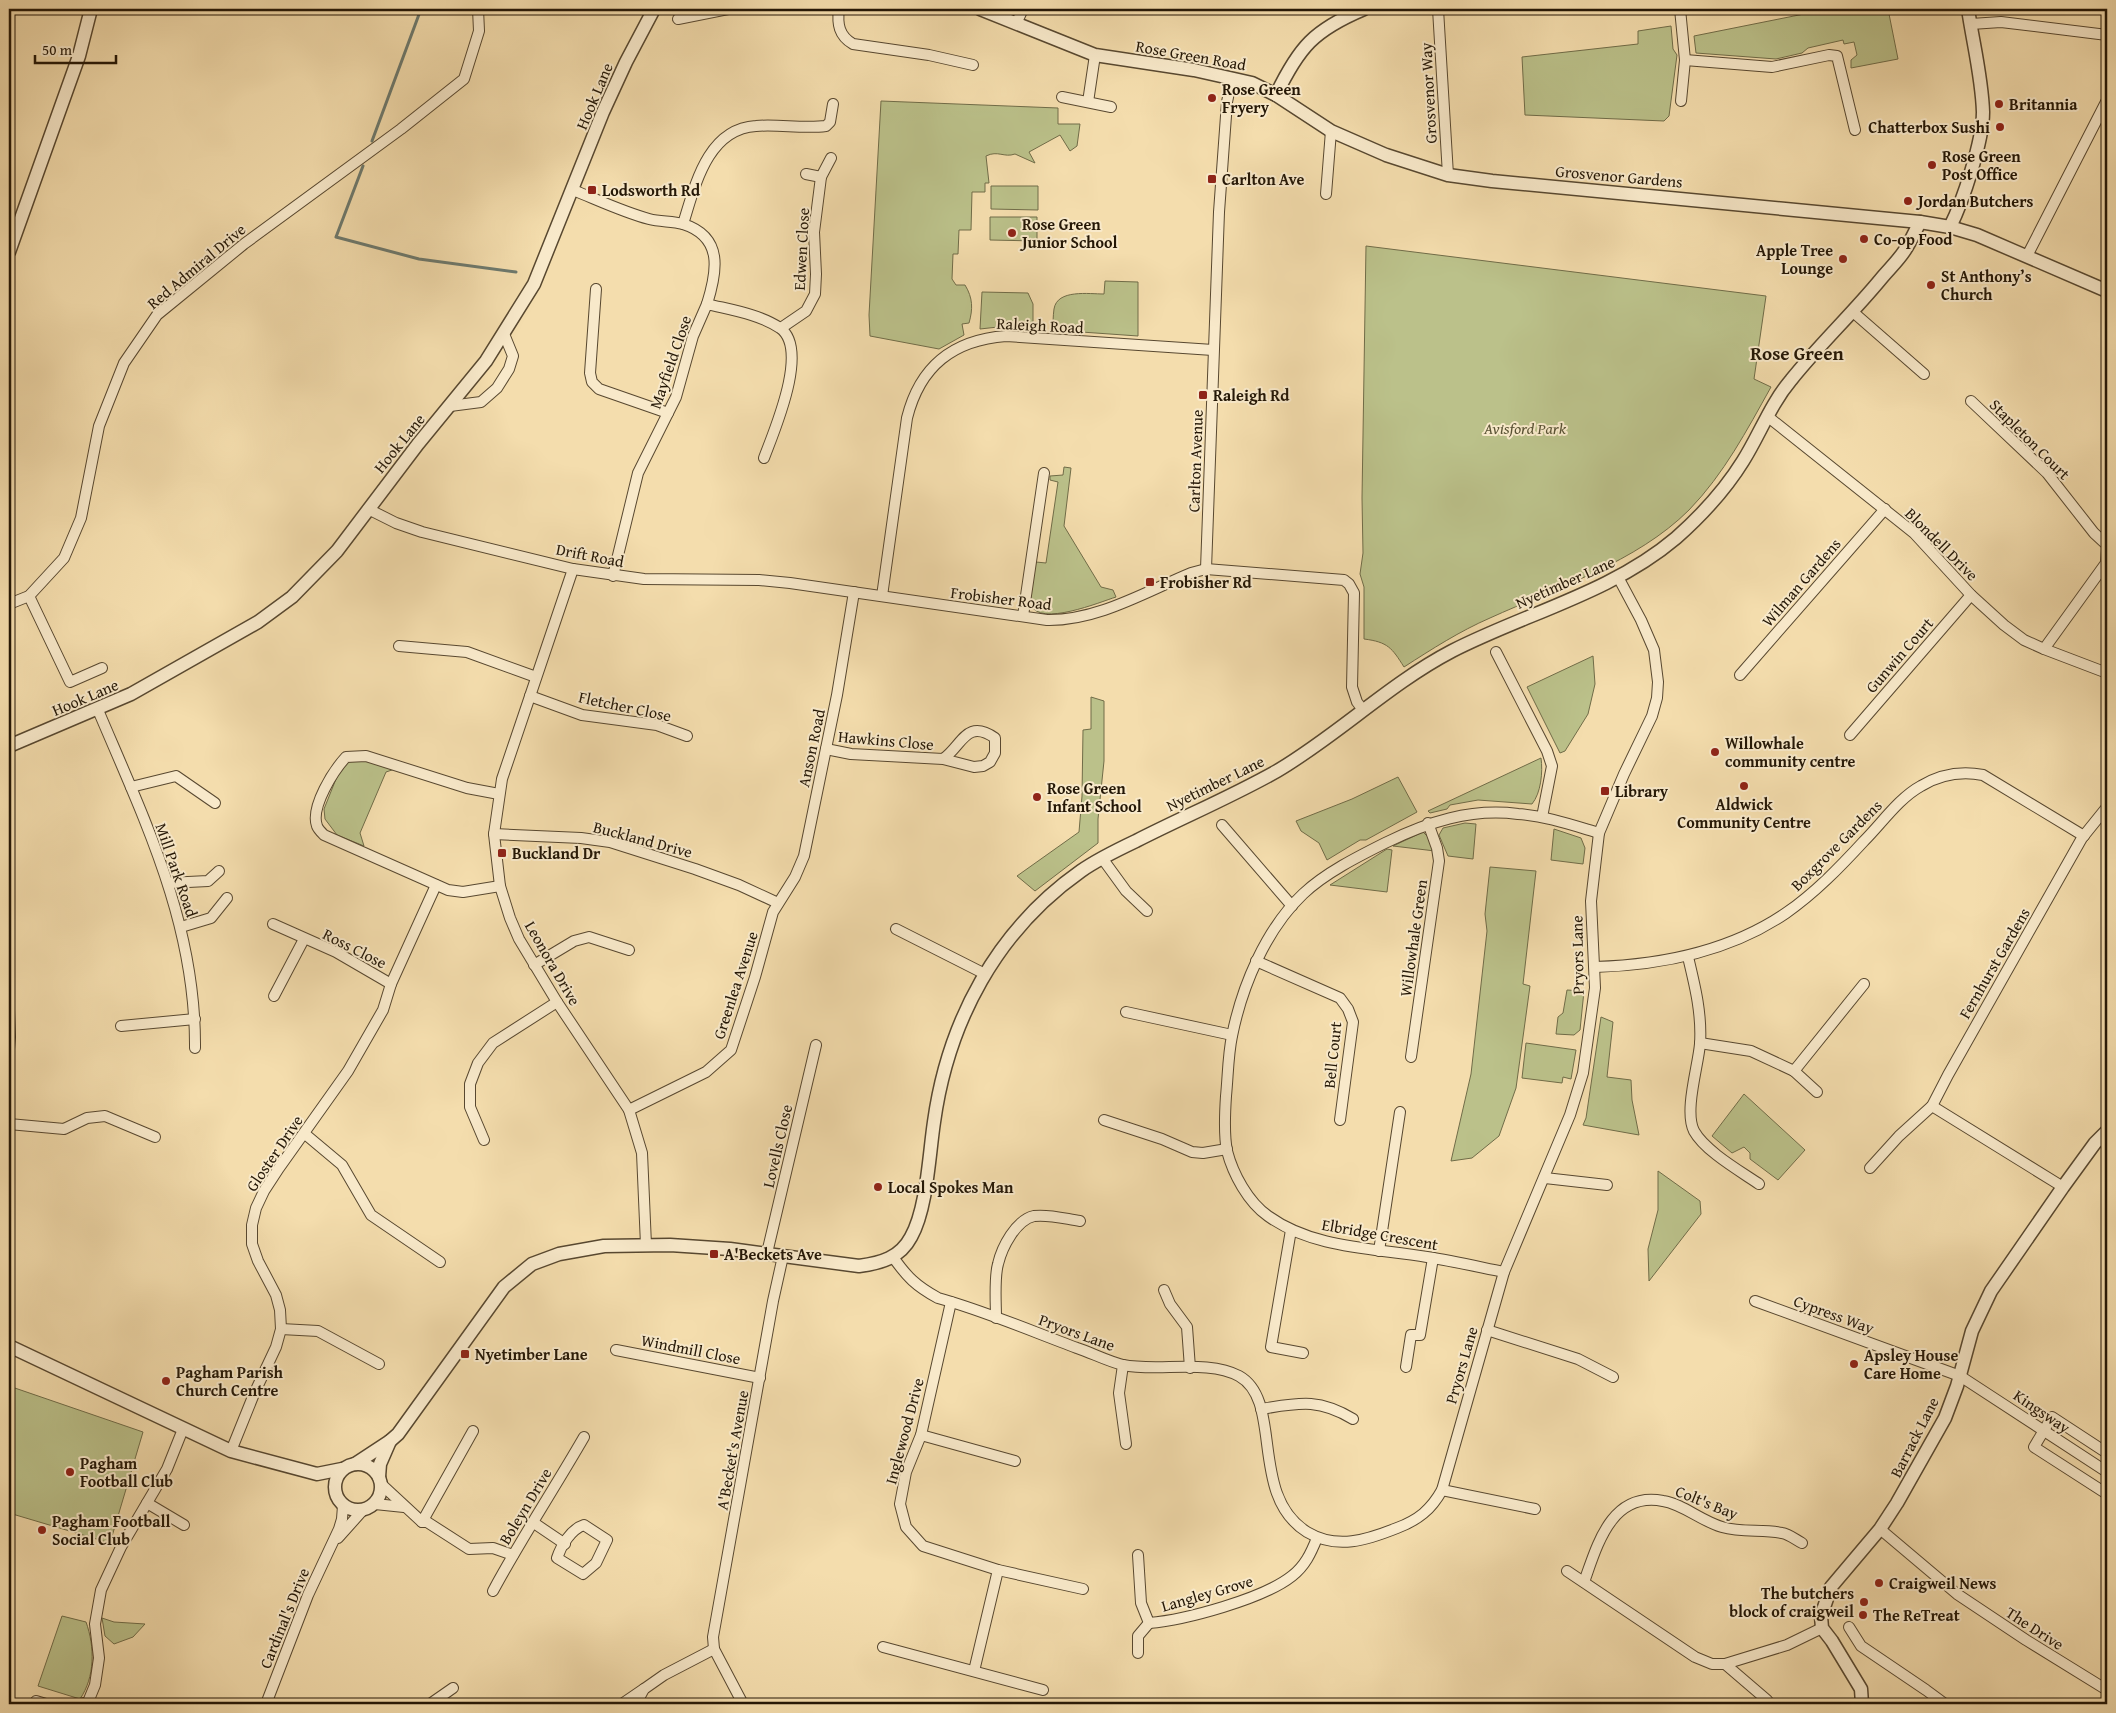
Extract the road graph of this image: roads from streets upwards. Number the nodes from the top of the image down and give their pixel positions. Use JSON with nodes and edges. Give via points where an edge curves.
{"nodes":[{"id":1,"x":91,"y":9,"type":"edge"},
{"id":2,"x":478,"y":9,"type":"edge"},
{"id":3,"x":654,"y":9,"type":"edge"},
{"id":4,"x":728,"y":9,"type":"edge"},
{"id":5,"x":839,"y":9,"type":"edge"},
{"id":6,"x":980,"y":9,"type":"edge"},
{"id":7,"x":1023,"y":9,"type":"edge"},
{"id":8,"x":1364,"y":9,"type":"edge"},
{"id":9,"x":1438,"y":9,"type":"edge"},
{"id":10,"x":1680,"y":9,"type":"edge"},
{"id":11,"x":1968,"y":9,"type":"edge"},
{"id":12,"x":678,"y":19,"type":"dead end"},
{"id":13,"x":1016,"y":24,"type":"junction"},
{"id":14,"x":1971,"y":24,"type":"junction"},
{"id":15,"x":2107,"y":35,"type":"edge"},
{"id":16,"x":1095,"y":55,"type":"junction"},
{"id":17,"x":1685,"y":60,"type":"junction"},
{"id":18,"x":973,"y":65,"type":"dead end"},
{"id":19,"x":1232,"y":78,"type":"junction"},
{"id":20,"x":1276,"y":95,"type":"junction"},
{"id":21,"x":1062,"y":98,"type":"dead end"},
{"id":22,"x":1681,"y":100,"type":"dead end"},
{"id":23,"x":2107,"y":100,"type":"edge"},
{"id":24,"x":1088,"y":102,"type":"junction"},
{"id":25,"x":833,"y":104,"type":"dead end"},
{"id":26,"x":1111,"y":107,"type":"dead end"},
{"id":27,"x":1855,"y":130,"type":"dead end"},
{"id":28,"x":1331,"y":131,"type":"junction"},
{"id":29,"x":831,"y":158,"type":"dead end"},
{"id":30,"x":806,"y":174,"type":"dead end"},
{"id":31,"x":1448,"y":175,"type":"junction"},
{"id":32,"x":821,"y":177,"type":"junction"},
{"id":33,"x":573,"y":190,"type":"junction"},
{"id":34,"x":1326,"y":194,"type":"dead end"},
{"id":35,"x":1920,"y":222,"type":"junction"},
{"id":36,"x":684,"y":224,"type":"junction"},
{"id":37,"x":1950,"y":227,"type":"junction"},
{"id":38,"x":9,"y":252,"type":"edge"},
{"id":39,"x":2027,"y":256,"type":"junction"},
{"id":40,"x":596,"y":290,"type":"dead end"},
{"id":41,"x":2107,"y":291,"type":"edge"},
{"id":42,"x":707,"y":304,"type":"junction"},
{"id":43,"x":1853,"y":312,"type":"junction"},
{"id":44,"x":781,"y":328,"type":"junction"},
{"id":45,"x":504,"y":334,"type":"junction"},
{"id":46,"x":1213,"y":350,"type":"junction"},
{"id":47,"x":1924,"y":374,"type":"dead end"},
{"id":48,"x":1971,"y":401,"type":"dead end"},
{"id":49,"x":450,"y":406,"type":"junction"},
{"id":50,"x":668,"y":413,"type":"junction"},
{"id":51,"x":1766,"y":416,"type":"junction"},
{"id":52,"x":764,"y":458,"type":"dead end"},
{"id":53,"x":1044,"y":473,"type":"dead end"},
{"id":54,"x":368,"y":509,"type":"junction"},
{"id":55,"x":1885,"y":509,"type":"junction"},
{"id":56,"x":2107,"y":546,"type":"edge"},
{"id":57,"x":572,"y":569,"type":"junction"},
{"id":58,"x":1206,"y":569,"type":"junction"},
{"id":59,"x":612,"y":576,"type":"junction"},
{"id":60,"x":1618,"y":577,"type":"junction"},
{"id":61,"x":814,"y":586,"type":"joint"},
{"id":62,"x":854,"y":592,"type":"junction"},
{"id":63,"x":1971,"y":595,"type":"junction"},
{"id":64,"x":29,"y":596,"type":"junction"},
{"id":65,"x":882,"y":596,"type":"junction"},
{"id":66,"x":9,"y":604,"type":"edge"},
{"id":67,"x":1023,"y":616,"type":"junction"},
{"id":68,"x":399,"y":646,"type":"dead end"},
{"id":69,"x":2044,"y":649,"type":"junction"},
{"id":70,"x":1496,"y":652,"type":"dead end"},
{"id":71,"x":102,"y":668,"type":"dead end"},
{"id":72,"x":2107,"y":673,"type":"edge"},
{"id":73,"x":1740,"y":675,"type":"dead end"},
{"id":74,"x":536,"y":677,"type":"junction"},
{"id":75,"x":530,"y":696,"type":"junction"},
{"id":76,"x":98,"y":710,"type":"junction"},
{"id":77,"x":1363,"y":710,"type":"junction"},
{"id":78,"x":1850,"y":735,"type":"dead end"},
{"id":79,"x":687,"y":736,"type":"dead end"},
{"id":80,"x":9,"y":746,"type":"edge"},
{"id":81,"x":826,"y":749,"type":"junction"},
{"id":82,"x":943,"y":759,"type":"junction"},
{"id":83,"x":131,"y":787,"type":"junction"},
{"id":84,"x":499,"y":794,"type":"junction"},
{"id":85,"x":215,"y":803,"type":"dead end"},
{"id":86,"x":2107,"y":807,"type":"edge"},
{"id":87,"x":1542,"y":817,"type":"junction"},
{"id":88,"x":1428,"y":823,"type":"junction"},
{"id":89,"x":1222,"y":825,"type":"dead end"},
{"id":90,"x":1599,"y":833,"type":"junction"},
{"id":91,"x":494,"y":834,"type":"junction"},
{"id":92,"x":2084,"y":836,"type":"junction"},
{"id":93,"x":1102,"y":858,"type":"junction"},
{"id":94,"x":219,"y":871,"type":"dead end"},
{"id":95,"x":168,"y":883,"type":"junction"},
{"id":96,"x":436,"y":885,"type":"junction"},
{"id":97,"x":500,"y":886,"type":"junction"},
{"id":98,"x":227,"y":898,"type":"dead end"},
{"id":99,"x":778,"y":903,"type":"junction"},
{"id":100,"x":1292,"y":906,"type":"junction"},
{"id":101,"x":1147,"y":911,"type":"dead end"},
{"id":102,"x":273,"y":924,"type":"dead end"},
{"id":103,"x":181,"y":927,"type":"junction"},
{"id":104,"x":896,"y":929,"type":"dead end"},
{"id":105,"x":304,"y":939,"type":"junction"},
{"id":106,"x":629,"y":950,"type":"dead end"},
{"id":107,"x":1688,"y":957,"type":"junction"},
{"id":108,"x":1256,"y":961,"type":"junction"},
{"id":109,"x":534,"y":965,"type":"junction"},
{"id":110,"x":1594,"y":967,"type":"junction"},
{"id":111,"x":985,"y":974,"type":"junction"},
{"id":112,"x":391,"y":984,"type":"junction"},
{"id":113,"x":1864,"y":984,"type":"dead end"},
{"id":114,"x":274,"y":996,"type":"dead end"},
{"id":115,"x":557,"y":1002,"type":"junction"},
{"id":116,"x":9,"y":1010,"type":"edge"},
{"id":117,"x":1126,"y":1012,"type":"dead end"},
{"id":118,"x":196,"y":1020,"type":"junction"},
{"id":119,"x":121,"y":1026,"type":"dead end"},
{"id":120,"x":1232,"y":1035,"type":"junction"},
{"id":121,"x":1700,"y":1043,"type":"junction"},
{"id":122,"x":816,"y":1045,"type":"dead end"},
{"id":123,"x":195,"y":1048,"type":"dead end"},
{"id":124,"x":9,"y":1049,"type":"edge"},
{"id":125,"x":1411,"y":1057,"type":"dead end"},
{"id":126,"x":1794,"y":1071,"type":"junction"},
{"id":127,"x":1817,"y":1092,"type":"dead end"},
{"id":128,"x":1932,"y":1106,"type":"junction"},
{"id":129,"x":629,"y":1110,"type":"junction"},
{"id":130,"x":1400,"y":1112,"type":"dead end"},
{"id":131,"x":1104,"y":1120,"type":"dead end"},
{"id":132,"x":1340,"y":1120,"type":"dead end"},
{"id":133,"x":9,"y":1124,"type":"edge"},
{"id":134,"x":2107,"y":1131,"type":"edge"},
{"id":135,"x":305,"y":1134,"type":"junction"},
{"id":136,"x":155,"y":1137,"type":"dead end"},
{"id":137,"x":484,"y":1140,"type":"dead end"},
{"id":138,"x":1227,"y":1150,"type":"junction"},
{"id":139,"x":1870,"y":1168,"type":"dead end"},
{"id":140,"x":1545,"y":1178,"type":"junction"},
{"id":141,"x":1759,"y":1184,"type":"dead end"},
{"id":142,"x":1607,"y":1185,"type":"dead end"},
{"id":143,"x":2063,"y":1187,"type":"junction"},
{"id":144,"x":1080,"y":1221,"type":"dead end"},
{"id":145,"x":1291,"y":1230,"type":"junction"},
{"id":146,"x":646,"y":1245,"type":"junction"},
{"id":147,"x":1379,"y":1251,"type":"junction"},
{"id":148,"x":767,"y":1253,"type":"junction"},
{"id":149,"x":784,"y":1256,"type":"junction"},
{"id":150,"x":893,"y":1257,"type":"junction"},
{"id":151,"x":1433,"y":1258,"type":"junction"},
{"id":152,"x":440,"y":1262,"type":"dead end"},
{"id":153,"x":1504,"y":1272,"type":"junction"},
{"id":154,"x":1164,"y":1290,"type":"dead end"},
{"id":155,"x":1755,"y":1301,"type":"dead end"},
{"id":156,"x":951,"y":1302,"type":"junction"},
{"id":157,"x":996,"y":1318,"type":"junction"},
{"id":158,"x":281,"y":1329,"type":"junction"},
{"id":159,"x":1487,"y":1330,"type":"junction"},
{"id":160,"x":9,"y":1346,"type":"edge"},
{"id":161,"x":616,"y":1350,"type":"dead end"},
{"id":162,"x":1304,"y":1352,"type":"dead end"},
{"id":163,"x":379,"y":1364,"type":"dead end"},
{"id":164,"x":1123,"y":1365,"type":"junction"},
{"id":165,"x":1406,"y":1367,"type":"dead end"},
{"id":166,"x":1190,"y":1368,"type":"junction"},
{"id":167,"x":1613,"y":1376,"type":"dead end"},
{"id":168,"x":1960,"y":1376,"type":"junction"},
{"id":169,"x":760,"y":1378,"type":"junction"},
{"id":170,"x":1262,"y":1409,"type":"junction"},
{"id":171,"x":1353,"y":1419,"type":"dead end"},
{"id":172,"x":183,"y":1429,"type":"junction"},
{"id":173,"x":2043,"y":1430,"type":"junction"},
{"id":174,"x":473,"y":1432,"type":"dead end"},
{"id":175,"x":921,"y":1434,"type":"junction"},
{"id":176,"x":584,"y":1437,"type":"dead end"},
{"id":177,"x":390,"y":1441,"type":"junction"},
{"id":178,"x":1126,"y":1444,"type":"dead end"},
{"id":179,"x":231,"y":1451,"type":"junction"},
{"id":180,"x":2107,"y":1453,"type":"edge"},
{"id":181,"x":1015,"y":1461,"type":"dead end"},
{"id":182,"x":355,"y":1464,"type":"junction"},
{"id":183,"x":342,"y":1469,"type":"junction"},
{"id":184,"x":2107,"y":1472,"type":"edge"},
{"id":185,"x":318,"y":1474,"type":"junction"},
{"id":186,"x":380,"y":1480,"type":"junction"},
{"id":187,"x":334,"y":1488,"type":"junction"},
{"id":188,"x":1442,"y":1490,"type":"junction"},
{"id":189,"x":2107,"y":1494,"type":"edge"},
{"id":190,"x":147,"y":1503,"type":"junction"},
{"id":191,"x":375,"y":1504,"type":"junction"},
{"id":192,"x":344,"y":1506,"type":"junction"},
{"id":193,"x":404,"y":1507,"type":"junction"},
{"id":194,"x":1535,"y":1509,"type":"dead end"},
{"id":195,"x":363,"y":1510,"type":"junction"},
{"id":196,"x":422,"y":1522,"type":"junction"},
{"id":197,"x":534,"y":1523,"type":"junction"},
{"id":198,"x":184,"y":1525,"type":"dead end"},
{"id":199,"x":1880,"y":1529,"type":"junction"},
{"id":200,"x":1317,"y":1538,"type":"junction"},
{"id":201,"x":1802,"y":1543,"type":"dead end"},
{"id":202,"x":332,"y":1544,"type":"junction"},
{"id":203,"x":564,"y":1544,"type":"junction"},
{"id":204,"x":513,"y":1555,"type":"junction"},
{"id":205,"x":1138,"y":1556,"type":"dead end"},
{"id":206,"x":998,"y":1570,"type":"junction"},
{"id":207,"x":1567,"y":1572,"type":"dead end"},
{"id":208,"x":1584,"y":1582,"type":"junction"},
{"id":209,"x":1083,"y":1589,"type":"dead end"},
{"id":210,"x":493,"y":1591,"type":"dead end"},
{"id":211,"x":1149,"y":1623,"type":"junction"},
{"id":212,"x":1849,"y":1627,"type":"dead end"},
{"id":213,"x":1822,"y":1628,"type":"junction"},
{"id":214,"x":883,"y":1647,"type":"dead end"},
{"id":215,"x":714,"y":1649,"type":"junction"},
{"id":216,"x":1138,"y":1652,"type":"dead end"},
{"id":217,"x":1725,"y":1664,"type":"junction"},
{"id":218,"x":974,"y":1671,"type":"junction"},
{"id":219,"x":453,"y":1688,"type":"dead end"},
{"id":220,"x":644,"y":1689,"type":"junction"},
{"id":221,"x":1043,"y":1690,"type":"dead end"},
{"id":222,"x":2107,"y":1690,"type":"edge"},
{"id":223,"x":80,"y":1704,"type":"edge"},
{"id":224,"x":266,"y":1704,"type":"edge"},
{"id":225,"x":430,"y":1704,"type":"edge"},
{"id":226,"x":622,"y":1704,"type":"edge"},
{"id":227,"x":636,"y":1704,"type":"edge"},
{"id":228,"x":743,"y":1704,"type":"edge"},
{"id":229,"x":1770,"y":1704,"type":"edge"},
{"id":230,"x":1862,"y":1704,"type":"edge"},
{"id":231,"x":1945,"y":1704,"type":"edge"}],
"edges":[{"from":1,"to":38,"type":"street","via":[[79,56]]},
{"from":2,"to":64,"type":"street","name":"Red Admiral Drive","via":[[478,31],[464,79],[244,244],[157,315],[124,363],[99,426],[80,518],[64,558]]},
{"from":3,"to":33,"type":"street","name":"Hook Lane","via":[[603,112]]},
{"from":4,"to":12,"type":"street"},
{"from":5,"to":18,"type":"street","via":[[839,30],[844,39],[853,44]]},
{"from":6,"to":13,"type":"street","name":"Rose Green Road"},
{"from":7,"to":13,"type":"street"},
{"from":8,"to":20,"type":"street","via":[[1323,30],[1304,46],[1290,65]]},
{"from":9,"to":31,"type":"street","name":"Grosvenor Way"},
{"from":10,"to":17,"type":"street"},
{"from":11,"to":14,"type":"street"},
{"from":13,"to":16,"type":"street","name":"Rose Green Road"},
{"from":14,"to":15,"type":"street","via":[[2002,22]]},
{"from":14,"to":37,"type":"street","via":[[1982,124]]},
{"from":16,"to":19,"type":"street","name":"Rose Green Road"},
{"from":16,"to":24,"type":"street"},
{"from":17,"to":22,"type":"street"},
{"from":17,"to":27,"type":"street","via":[[1772,67],[1838,56]]},
{"from":19,"to":20,"type":"street","name":"Rose Green Road","via":[[1252,83]]},
{"from":19,"to":46,"type":"street","name":"Carlton Avenue","via":[[1219,212]]},
{"from":20,"to":28,"type":"street","name":"Grosvenor Gardens"},
{"from":21,"to":24,"type":"street"},
{"from":23,"to":39,"type":"street"},
{"from":24,"to":26,"type":"street"},
{"from":25,"to":36,"type":"street","via":[[832,116],[826,126],[755,126],[739,130],[720,142],[704,165]]},
{"from":28,"to":31,"type":"street","name":"Grosvenor Gardens","via":[[1386,155]]},
{"from":28,"to":34,"type":"street"},
{"from":29,"to":32,"type":"street","name":"Edwen Close"},
{"from":30,"to":32,"type":"street"},
{"from":31,"to":35,"type":"street","name":"Grosvenor Gardens"},
{"from":32,"to":44,"type":"street","name":"Edwen Close","via":[[814,232],[815,294],[806,311]]},
{"from":33,"to":36,"type":"street","via":[[650,219]]},
{"from":33,"to":45,"type":"street","name":"Hook Lane","via":[[534,284]]},
{"from":35,"to":37,"type":"street","name":"Grosvenor Gardens"},
{"from":35,"to":43,"type":"street","name":"Nyetimber Lane","via":[[1905,251]]},
{"from":36,"to":42,"type":"street","via":[[703,235],[715,252],[714,280]]},
{"from":37,"to":39,"type":"street","name":"Grosvenor Gardens"},
{"from":39,"to":41,"type":"street","name":"Grosvenor Gardens"},
{"from":40,"to":50,"type":"street","via":[[592,382],[599,389],[618,397]]},
{"from":42,"to":44,"type":"street","name":"Mayfield Close","via":[[750,315]]},
{"from":42,"to":50,"type":"street","name":"Mayfield Close"},
{"from":43,"to":47,"type":"street"},
{"from":43,"to":51,"type":"street","name":"Nyetimber Lane","via":[[1787,384]]},
{"from":44,"to":52,"type":"street","via":[[791,345],[789,381]]},
{"from":45,"to":49,"type":"street","name":"Hook Lane"},
{"from":45,"to":49,"type":"street","via":[[513,356],[509,369],[496,388],[480,402]]},
{"from":46,"to":58,"type":"street","name":"Carlton Avenue"},
{"from":46,"to":65,"type":"street","name":"Raleigh Road","via":[[1006,336],[969,342],[952,350],[921,382],[912,398]]},
{"from":48,"to":56,"type":"street","name":"Stapleton Court","via":[[2047,473]]},
{"from":49,"to":54,"type":"street","name":"Hook Lane"},
{"from":50,"to":59,"type":"street","name":"Mayfield Close","via":[[638,473]]},
{"from":51,"to":55,"type":"street","name":"Blondell Drive"},
{"from":51,"to":60,"type":"street","name":"Nyetimber Lane","via":[[1725,488],[1701,515],[1656,554]]},
{"from":53,"to":67,"type":"street"},
{"from":54,"to":57,"type":"street","name":"Drift Road","via":[[396,524],[422,532]]},
{"from":54,"to":76,"type":"street","name":"Hook Lane","via":[[337,552],[286,602],[258,622]]},
{"from":55,"to":63,"type":"street","name":"Blondell Drive","via":[[1914,533]]},
{"from":55,"to":73,"type":"street","name":"Wilman Gardens"},
{"from":56,"to":69,"type":"street","name":"Stapleton Court","via":[[2106,563]]},
{"from":57,"to":59,"type":"street","name":"Drift Road"},
{"from":57,"to":74,"type":"street","name":"Leonora Drive"},
{"from":58,"to":67,"type":"street","name":"Frobisher Road","via":[[1080,617],[1047,620]]},
{"from":58,"to":77,"type":"street","via":[[1344,580],[1350,584],[1354,593],[1352,687]]},
{"from":59,"to":61,"type":"street","name":"Drift Road","via":[[758,580]]},
{"from":60,"to":77,"type":"street","name":"Nyetimber Lane","via":[[1452,651]]},
{"from":60,"to":90,"type":"street","name":"Pryors Lane","via":[[1654,650],[1657,698],[1652,716]]},
{"from":61,"to":62,"type":"street","name":"Frobisher Road"},
{"from":62,"to":65,"type":"street","name":"Frobisher Road"},
{"from":62,"to":81,"type":"street","name":"Anson Road"},
{"from":63,"to":69,"type":"street","name":"Blondell Drive","via":[[2024,640]]},
{"from":63,"to":78,"type":"street","name":"Gunwin Court"},
{"from":64,"to":66,"type":"street","name":"Red Admiral Drive"},
{"from":64,"to":71,"type":"street","via":[[70,682]]},
{"from":65,"to":67,"type":"street","name":"Frobisher Road"},
{"from":68,"to":74,"type":"street","via":[[466,652]]},
{"from":69,"to":72,"type":"street","name":"Blondell Drive"},
{"from":70,"to":87,"type":"street","via":[[1552,766]]},
{"from":74,"to":75,"type":"street","name":"Leonora Drive"},
{"from":75,"to":79,"type":"street","name":"Fletcher Close","via":[[582,715],[656,725]]},
{"from":75,"to":84,"type":"street","name":"Leonora Drive"},
{"from":76,"to":80,"type":"street","name":"Hook Lane"},
{"from":76,"to":83,"type":"street","name":"Mill Park Road"},
{"from":77,"to":93,"type":"street","name":"Nyetimber Lane","via":[[1279,770]]},
{"from":81,"to":82,"type":"street","name":"Hawkins Close","via":[[851,754]]},
{"from":81,"to":99,"type":"street","name":"Anson Road","via":[[804,856]]},
{"from":82,"to":82,"type":"street","name":"Hawkins Close","via":[[974,767],[983,766],[995,753],[994,738],[988,732],[969,732]]},
{"from":83,"to":85,"type":"street","via":[[176,776]]},
{"from":83,"to":95,"type":"street","name":"Mill Park Road"},
{"from":84,"to":91,"type":"street","name":"Leonora Drive"},
{"from":84,"to":96,"type":"street","via":[[467,788],[366,756],[346,757],[334,770],[318,804],[316,816],[317,826],[324,835]]},
{"from":86,"to":92,"type":"street","name":"Fernhurst Gardens"},
{"from":87,"to":88,"type":"street","name":"Elbridge Crescent","via":[[1486,813]]},
{"from":87,"to":90,"type":"street","name":"Elbridge Crescent"},
{"from":88,"to":100,"type":"street","name":"Elbridge Crescent","via":[[1361,855],[1304,893]]},
{"from":88,"to":125,"type":"street","name":"Willowhale Green","via":[[1439,861]]},
{"from":89,"to":100,"type":"street"},
{"from":90,"to":110,"type":"street","name":"Pryors Lane","via":[[1591,900]]},
{"from":91,"to":97,"type":"street","name":"Leonora Drive"},
{"from":91,"to":99,"type":"street","name":"Buckland Drive","via":[[610,842],[695,868]]},
{"from":92,"to":107,"type":"street","name":"Boxgrove Gardens","via":[[1983,774],[1945,775],[1920,786],[1896,806],[1818,888],[1785,914],[1723,946]]},
{"from":92,"to":128,"type":"street","name":"Fernhurst Gardens"},
{"from":93,"to":101,"type":"street","via":[[1126,891]]},
{"from":93,"to":111,"type":"street","name":"Nyetimber Lane","via":[[1082,870],[1025,920],[1003,945]]},
{"from":94,"to":95,"type":"street","via":[[208,881]]},
{"from":95,"to":103,"type":"street","name":"Mill Park Road"},
{"from":96,"to":97,"type":"street","via":[[463,892]]},
{"from":96,"to":112,"type":"street","name":"Gloster Drive"},
{"from":97,"to":109,"type":"street","name":"Leonora Drive","via":[[516,932]]},
{"from":98,"to":103,"type":"street","via":[[211,918]]},
{"from":99,"to":129,"type":"street","name":"Greenlea Avenue","via":[[731,1050],[706,1072]]},
{"from":100,"to":108,"type":"street","name":"Elbridge Crescent","via":[[1271,932]]},
{"from":102,"to":105,"type":"street","name":"Ross Close"},
{"from":103,"to":118,"type":"street","name":"Mill Park Road"},
{"from":104,"to":111,"type":"street"},
{"from":105,"to":112,"type":"street","name":"Ross Close","via":[[336,952]]},
{"from":105,"to":114,"type":"street","name":"Ross Close"},
{"from":106,"to":109,"type":"street","via":[[589,937],[574,941]]},
{"from":107,"to":110,"type":"street","name":"Boxgrove Gardens"},
{"from":107,"to":121,"type":"street","via":[[1698,996]]},
{"from":108,"to":120,"type":"street","name":"Elbridge Crescent"},
{"from":108,"to":132,"type":"street","name":"Bell Court","via":[[1340,998],[1348,1009],[1353,1022]]},
{"from":109,"to":115,"type":"street","name":"Leonora Drive"},
{"from":110,"to":140,"type":"street","name":"Pryors Lane","via":[[1595,988],[1583,1072],[1570,1116]]},
{"from":111,"to":150,"type":"street","name":"Nyetimber Lane","via":[[962,1022],[940,1086],[916,1226],[903,1250]]},
{"from":112,"to":135,"type":"street","name":"Gloster Drive","via":[[383,1010]]},
{"from":113,"to":126,"type":"street"},
{"from":115,"to":129,"type":"street","name":"Leonora Drive"},
{"from":115,"to":137,"type":"street","via":[[493,1043],[478,1063],[470,1084],[470,1107]]},
{"from":116,"to":124,"type":"street"},
{"from":117,"to":120,"type":"street"},
{"from":118,"to":119,"type":"street"},
{"from":118,"to":123,"type":"street","name":"Mill Park Road"},
{"from":120,"to":138,"type":"street","name":"Elbridge Crescent","via":[[1226,1103]]},
{"from":121,"to":126,"type":"street","via":[[1751,1051]]},
{"from":121,"to":141,"type":"street","via":[[1690,1106],[1694,1130],[1706,1145]]},
{"from":122,"to":148,"type":"street","name":"Lovells Close"},
{"from":126,"to":127,"type":"street"},
{"from":128,"to":139,"type":"street","name":"Fernhurst Gardens"},
{"from":128,"to":143,"type":"street"},
{"from":129,"to":146,"type":"street","name":"Leonora Drive","via":[[642,1154]]},
{"from":130,"to":147,"type":"street"},
{"from":131,"to":138,"type":"street","via":[[1192,1152]]},
{"from":133,"to":136,"type":"street","via":[[64,1130],[87,1118],[105,1116]]},
{"from":134,"to":143,"type":"street","name":"Barrack Lane"},
{"from":135,"to":152,"type":"street","via":[[342,1165],[371,1215]]},
{"from":135,"to":158,"type":"street","name":"Gloster Drive","via":[[264,1191],[252,1226],[252,1244],[276,1295]]},
{"from":138,"to":145,"type":"street","name":"Elbridge Crescent","via":[[1245,1192],[1266,1215]]},
{"from":140,"to":142,"type":"street"},
{"from":140,"to":153,"type":"street","name":"Pryors Lane"},
{"from":143,"to":168,"type":"street","name":"Barrack Lane","via":[[1991,1291],[1972,1331]]},
{"from":144,"to":157,"type":"street","via":[[1032,1216],[1021,1222],[997,1265]]},
{"from":145,"to":147,"type":"street","name":"Elbridge Crescent","via":[[1322,1241]]},
{"from":145,"to":162,"type":"street","via":[[1271,1347]]},
{"from":146,"to":148,"type":"street","name":"Nyetimber Lane"},
{"from":146,"to":177,"type":"street","name":"Nyetimber Lane","via":[[582,1249],[532,1264],[504,1287],[416,1411]]},
{"from":147,"to":151,"type":"street","name":"Elbridge Crescent"},
{"from":148,"to":149,"type":"street","name":"Nyetimber Lane"},
{"from":149,"to":150,"type":"street","name":"Nyetimber Lane","via":[[859,1266],[879,1264]]},
{"from":149,"to":169,"type":"street","name":"A'Becket's Avenue"},
{"from":150,"to":156,"type":"street","name":"Pryors Lane","via":[[919,1288]]},
{"from":151,"to":153,"type":"street","name":"Elbridge Crescent"},
{"from":151,"to":165,"type":"street","via":[[1420,1335],[1412,1335]]},
{"from":153,"to":159,"type":"street","name":"Pryors Lane"},
{"from":154,"to":166,"type":"street","via":[[1187,1327]]},
{"from":155,"to":168,"type":"street","name":"Cypress Way"},
{"from":156,"to":157,"type":"street","name":"Pryors Lane"},
{"from":156,"to":175,"type":"street","name":"Inglewood Drive"},
{"from":157,"to":164,"type":"street","name":"Pryors Lane"},
{"from":158,"to":163,"type":"street","via":[[318,1331]]},
{"from":158,"to":179,"type":"street","name":"Gloster Drive"},
{"from":159,"to":167,"type":"street","via":[[1578,1359]]},
{"from":159,"to":188,"type":"street","name":"Pryors Lane"},
{"from":160,"to":172,"type":"street"},
{"from":161,"to":169,"type":"street","name":"Windmill Close"},
{"from":164,"to":166,"type":"street","name":"Pryors Lane"},
{"from":164,"to":178,"type":"street","via":[[1119,1393]]},
{"from":166,"to":170,"type":"street","name":"Pryors Lane","via":[[1221,1370],[1239,1376],[1257,1395]]},
{"from":168,"to":173,"type":"street","name":"Kingsway"},
{"from":168,"to":199,"type":"street","name":"Barrack Lane","via":[[1945,1418]]},
{"from":169,"to":215,"type":"street","name":"A'Becket's Avenue","via":[[713,1637]]},
{"from":170,"to":171,"type":"street","via":[[1311,1404],[1334,1408]]},
{"from":170,"to":200,"type":"street","name":"Pryors Lane","via":[[1276,1493],[1284,1511],[1297,1526]]},
{"from":172,"to":179,"type":"street"},
{"from":172,"to":190,"type":"street","via":[[167,1469]]},
{"from":173,"to":180,"type":"street","via":[[2052,1417]]},
{"from":173,"to":184,"type":"street","name":"Kingsway"},
{"from":173,"to":189,"type":"street","via":[[2034,1447]]},
{"from":174,"to":196,"type":"street"},
{"from":175,"to":181,"type":"street"},
{"from":175,"to":206,"type":"street","name":"Inglewood Drive","via":[[906,1472],[900,1504],[906,1527],[923,1546]]},
{"from":176,"to":197,"type":"street","name":"Boleyn Drive"},
{"from":177,"to":182,"type":"street","name":"Nyetimber Lane"},
{"from":177,"to":186,"type":"street","name":"Nyetimber Lane","via":[[380,1464]]},
{"from":179,"to":185,"type":"street"},
{"from":182,"to":183,"type":"street"},
{"from":182,"to":186,"type":"street","via":[[369,1467]]},
{"from":183,"to":185,"type":"street"},
{"from":183,"to":187,"type":"street"},
{"from":185,"to":187,"type":"street"},
{"from":186,"to":191,"type":"street","via":[[381,1490]]},
{"from":186,"to":193,"type":"street"},
{"from":187,"to":192,"type":"street"},
{"from":188,"to":194,"type":"street"},
{"from":188,"to":200,"type":"street","name":"Pryors Lane","via":[[1426,1513],[1398,1528],[1360,1540],[1333,1543]]},
{"from":190,"to":198,"type":"street"},
{"from":190,"to":223,"type":"street","via":[[100,1590],[95,1624],[99,1658],[96,1685],[88,1702]]},
{"from":191,"to":193,"type":"street"},
{"from":191,"to":195,"type":"street"},
{"from":192,"to":195,"type":"street"},
{"from":192,"to":202,"type":"street","name":"Cardinal's Drive"},
{"from":193,"to":196,"type":"street"},
{"from":195,"to":202,"type":"street","name":"Cardinal's Drive"},
{"from":196,"to":204,"type":"street","via":[[469,1549],[493,1548]]},
{"from":197,"to":203,"type":"street"},
{"from":197,"to":204,"type":"street","name":"Boleyn Drive"},
{"from":199,"to":213,"type":"street","name":"Barrack Lane","via":[[1831,1587],[1823,1610]]},
{"from":199,"to":222,"type":"street","name":"The Drive","via":[[1957,1594]]},
{"from":200,"to":211,"type":"street","name":"Langley Grove","via":[[1307,1561],[1277,1586],[1208,1611],[1173,1621]]},
{"from":201,"to":208,"type":"street","name":"Colt's Bay","via":[[1784,1533],[1738,1531],[1720,1526],[1662,1500],[1636,1503],[1621,1510],[1607,1524]]},
{"from":202,"to":224,"type":"street","name":"Cardinal's Drive","via":[[308,1595]]},
{"from":203,"to":203,"type":"street","via":[[576,1528],[584,1525],[607,1540],[596,1563],[583,1574],[557,1558]]},
{"from":204,"to":210,"type":"street","name":"Boleyn Drive"},
{"from":205,"to":211,"type":"street","name":"Langley Grove","via":[[1141,1603]]},
{"from":206,"to":209,"type":"street","name":"Inglewood Drive"},
{"from":206,"to":218,"type":"street"},
{"from":207,"to":208,"type":"street"},
{"from":208,"to":217,"type":"street","via":[[1695,1657],[1712,1664]]},
{"from":211,"to":216,"type":"street","via":[[1138,1636]]},
{"from":212,"to":231,"type":"street","via":[[1860,1646]]},
{"from":213,"to":217,"type":"street","via":[[1787,1645]]},
{"from":213,"to":230,"type":"street","via":[[1861,1690]]},
{"from":214,"to":218,"type":"street"},
{"from":215,"to":220,"type":"street"},
{"from":215,"to":228,"type":"street"},
{"from":217,"to":229,"type":"street"},
{"from":218,"to":221,"type":"street"},
{"from":219,"to":225,"type":"street"},
{"from":220,"to":226,"type":"street"},
{"from":220,"to":227,"type":"street"}]}
